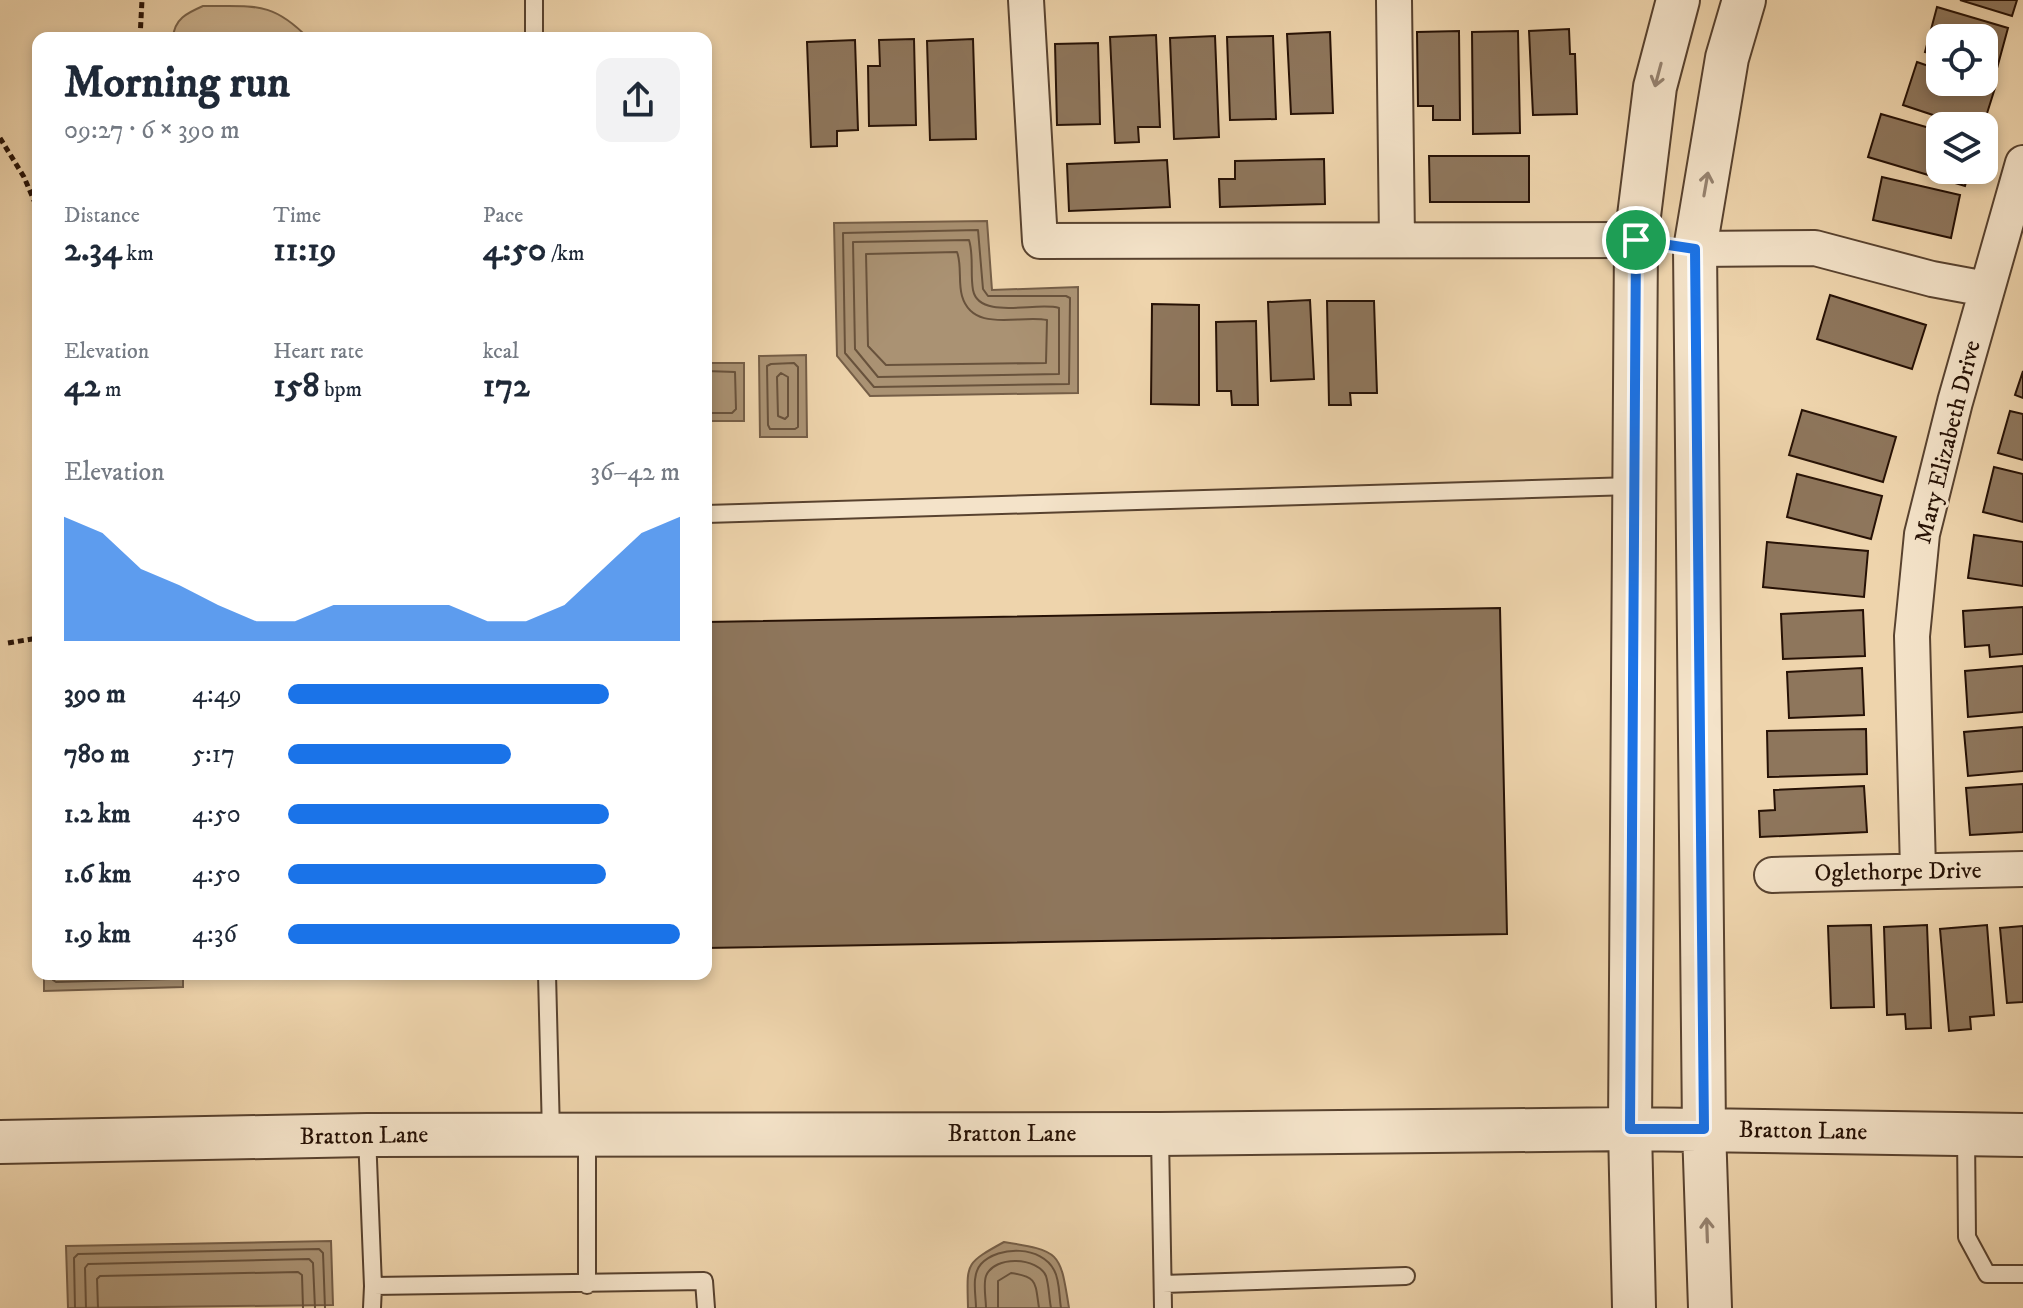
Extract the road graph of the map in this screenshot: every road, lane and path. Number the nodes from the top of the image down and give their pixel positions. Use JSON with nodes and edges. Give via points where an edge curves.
{"nodes":[{"id":1,"x":142,"y":0,"type":"edge"},
{"id":2,"x":534,"y":0,"type":"edge"},
{"id":3,"x":1026,"y":0,"type":"edge"},
{"id":4,"x":1394,"y":0,"type":"edge"},
{"id":5,"x":1678,"y":0,"type":"edge"},
{"id":6,"x":1744,"y":0,"type":"edge"},
{"id":7,"x":140,"y":32,"type":"edge"},
{"id":8,"x":534,"y":32,"type":"edge"},
{"id":9,"x":0,"y":138,"type":"edge"},
{"id":10,"x":2023,"y":163,"type":"edge"},
{"id":11,"x":32,"y":196,"type":"edge"},
{"id":12,"x":1397,"y":239,"type":"junction"},
{"id":13,"x":1636,"y":240,"type":"junction"},
{"id":14,"x":1695,"y":249,"type":"junction"},
{"id":15,"x":1986,"y":289,"type":"junction"},
{"id":16,"x":1634,"y":486,"type":"junction"},
{"id":17,"x":712,"y":514,"type":"edge"},
{"id":18,"x":32,"y":639,"type":"edge"},
{"id":19,"x":8,"y":643,"type":"dead end"},
{"id":20,"x":2023,"y":869,"type":"edge"},
{"id":21,"x":1918,"y":870,"type":"junction"},
{"id":22,"x":1772,"y":875,"type":"dead end"},
{"id":23,"x":548,"y":980,"type":"edge"},
{"id":24,"x":1630,"y":1129,"type":"junction"},
{"id":25,"x":1704,"y":1129,"type":"junction"},
{"id":26,"x":569,"y":1134,"type":"junction"},
{"id":27,"x":1160,"y":1134,"type":"junction"},
{"id":28,"x":367,"y":1135,"type":"junction"},
{"id":29,"x":1966,"y":1135,"type":"junction"},
{"id":30,"x":2023,"y":1135,"type":"edge"},
{"id":31,"x":0,"y":1142,"type":"edge"},
{"id":32,"x":2023,"y":1274,"type":"edge"},
{"id":33,"x":1406,"y":1276,"type":"dead end"},
{"id":34,"x":1163,"y":1284,"type":"junction"},
{"id":35,"x":587,"y":1285,"type":"junction"},
{"id":36,"x":373,"y":1286,"type":"junction"},
{"id":37,"x":372,"y":1308,"type":"edge"},
{"id":38,"x":706,"y":1308,"type":"edge"},
{"id":39,"x":1163,"y":1308,"type":"edge"},
{"id":40,"x":1634,"y":1308,"type":"edge"},
{"id":41,"x":1710,"y":1308,"type":"edge"}],
"edges":[{"from":1,"to":7,"type":"path"},
{"from":2,"to":8,"type":"lane"},
{"from":3,"to":12,"type":"street","via":[[1040,241]]},
{"from":4,"to":12,"type":"street"},
{"from":5,"to":13,"type":"street","one_way":true,"via":[[1655,87]]},
{"from":14,"to":6,"type":"street","one_way":true,"via":[[1727,58]]},
{"from":9,"to":11,"type":"path"},
{"from":10,"to":15,"type":"street","name":"Mary Elizabeth Drive"},
{"from":12,"to":13,"type":"street"},
{"from":13,"to":14,"type":"street"},
{"from":13,"to":16,"type":"street"},
{"from":14,"to":15,"type":"street","via":[[1815,248]]},
{"from":14,"to":25,"type":"street"},
{"from":15,"to":21,"type":"street","name":"Mary Elizabeth Drive","via":[[1922,534],[1912,636]]},
{"from":16,"to":17,"type":"lane"},
{"from":16,"to":24,"type":"street"},
{"from":18,"to":19,"type":"path"},
{"from":20,"to":21,"type":"street","name":"Oglethorpe Drive"},
{"from":21,"to":22,"type":"street","name":"Oglethorpe Drive"},
{"from":23,"to":26,"type":"lane"},
{"from":24,"to":25,"type":"street","name":"Bratton Lane"},
{"from":24,"to":27,"type":"street","name":"Bratton Lane"},
{"from":24,"to":40,"type":"street"},
{"from":25,"to":29,"type":"street","name":"Bratton Lane"},
{"from":41,"to":25,"type":"street","one_way":true},
{"from":26,"to":27,"type":"street","name":"Bratton Lane"},
{"from":26,"to":28,"type":"street","name":"Bratton Lane"},
{"from":26,"to":35,"type":"lane"},
{"from":27,"to":34,"type":"lane"},
{"from":28,"to":31,"type":"street","name":"Bratton Lane"},
{"from":28,"to":36,"type":"lane"},
{"from":29,"to":30,"type":"street","name":"Bratton Lane"},
{"from":29,"to":32,"type":"lane","via":[[1967,1237],[1987,1274]]},
{"from":33,"to":34,"type":"lane"},
{"from":34,"to":39,"type":"lane"},
{"from":35,"to":36,"type":"lane"},
{"from":35,"to":38,"type":"lane","via":[[704,1281]]},
{"from":36,"to":37,"type":"lane"}]}
